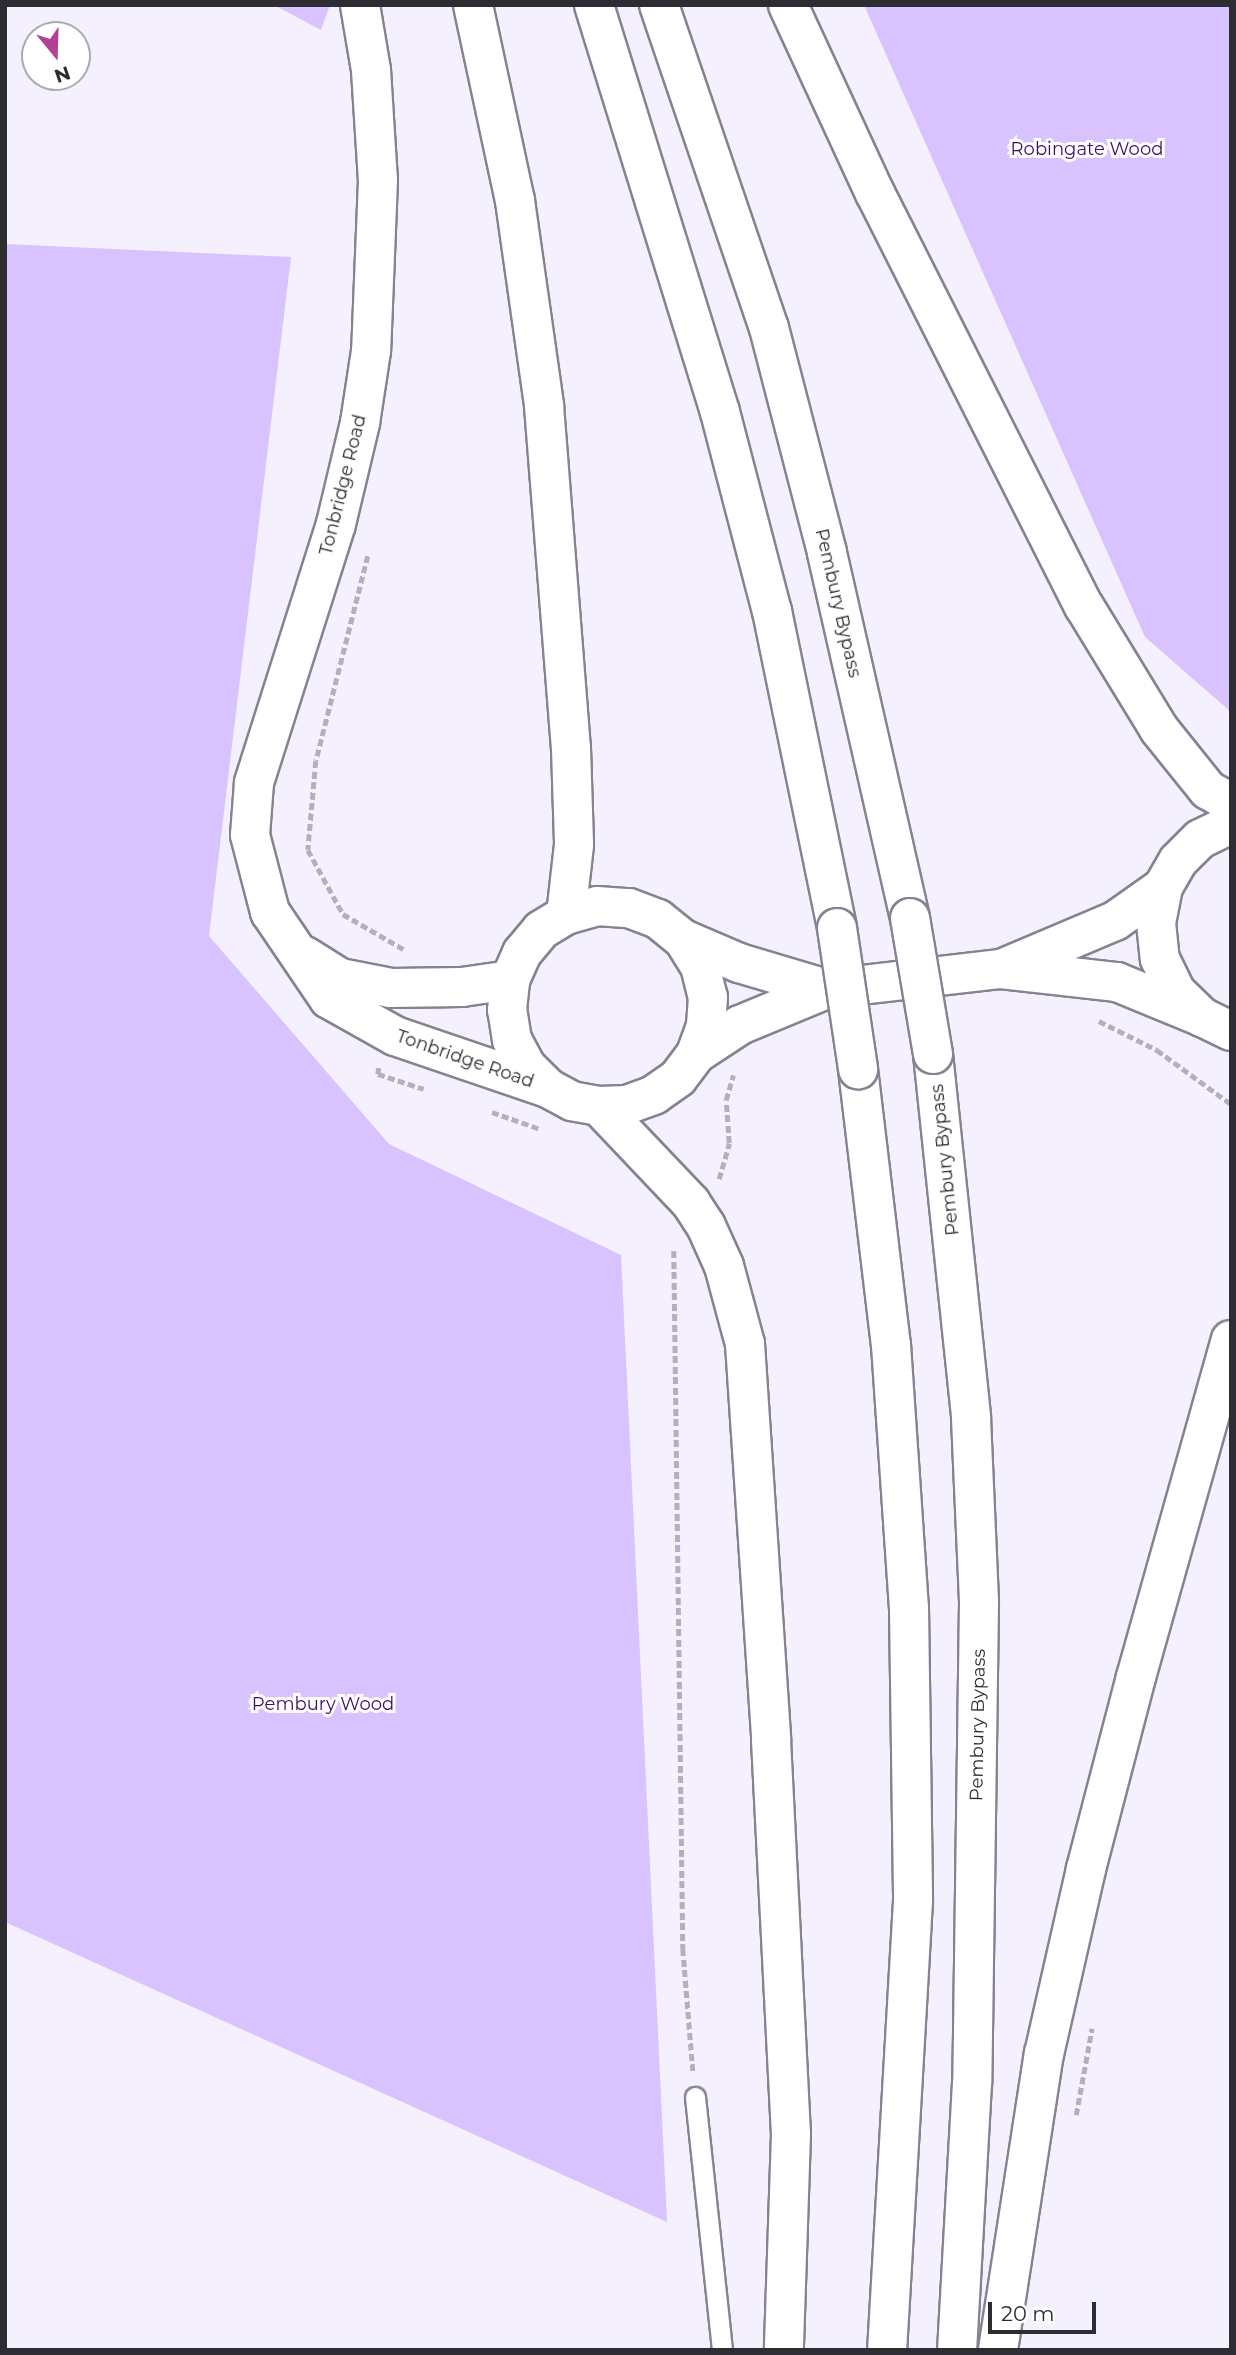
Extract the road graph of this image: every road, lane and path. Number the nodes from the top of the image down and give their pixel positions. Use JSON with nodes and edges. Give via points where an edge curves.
{"nodes":[{"id":1,"x":360,"y":5,"type":"edge"},
{"id":2,"x":473,"y":5,"type":"edge"},
{"id":3,"x":594,"y":5,"type":"edge"},
{"id":4,"x":659,"y":5,"type":"edge"},
{"id":5,"x":788,"y":5,"type":"edge"},
{"id":6,"x":370,"y":546,"type":"dead end"},
{"id":7,"x":1231,"y":803,"type":"edge"},
{"id":8,"x":1231,"y":824,"type":"edge"},
{"id":9,"x":1163,"y":887,"type":"junction"},
{"id":10,"x":566,"y":915,"type":"junction"},
{"id":11,"x":683,"y":939,"type":"junction"},
{"id":12,"x":292,"y":947,"type":"junction"},
{"id":13,"x":1001,"y":969,"type":"junction"},
{"id":14,"x":510,"y":980,"type":"junction"},
{"id":15,"x":396,"y":988,"type":"junction"},
{"id":16,"x":827,"y":989,"type":"junction"},
{"id":17,"x":1217,"y":1024,"type":"edge"},
{"id":18,"x":387,"y":1031,"type":"junction"},
{"id":19,"x":696,"y":1054,"type":"junction"},
{"id":20,"x":548,"y":1088,"type":"junction"},
{"id":21,"x":430,"y":1091,"type":"dead end"},
{"id":22,"x":599,"y":1106,"type":"junction"},
{"id":23,"x":482,"y":1109,"type":"dead end"},
{"id":24,"x":548,"y":1132,"type":"dead end"},
{"id":25,"x":1231,"y":1340,"type":"edge"},
{"id":26,"x":675,"y":1392,"type":"dead end"},
{"id":27,"x":1093,"y":2020,"type":"dead end"},
{"id":28,"x":695,"y":2097,"type":"joint"},
{"id":29,"x":1074,"y":2124,"type":"dead end"},
{"id":30,"x":722,"y":2350,"type":"edge"},
{"id":31,"x":784,"y":2350,"type":"edge"},
{"id":32,"x":887,"y":2350,"type":"edge"},
{"id":33,"x":957,"y":2350,"type":"edge"},
{"id":34,"x":998,"y":2350,"type":"edge"}],
"edges":[{"from":1,"to":12,"type":"main road","name":"Tonbridge Road","via":[[371,70],[378,180],[371,351],[336,524],[282,689],[254,783],[251,809],[250,835],[270,912]]},
{"from":2,"to":10,"type":"main road","via":[[515,201],[544,406],[571,748],[574,845]]},
{"from":3,"to":32,"type":"main road","bridge":true,"via":[[720,412],[772,611],[837,928],[858,1069],[891,1345],[909,1608],[913,1901]]},
{"from":4,"to":33,"type":"main road","name":"Pembury Bypass","bridge":true,"via":[[768,328],[830,566],[910,918],[933,1055],[971,1418],[979,1603],[972,2069]]},
{"from":5,"to":7,"type":"main road","via":[[875,193],[1084,606],[1160,729],[1208,790]]},
{"from":6,"to":15,"type":"path","via":[[316,761],[308,850],[344,914],[405,949]]},
{"from":8,"to":9,"type":"main road","via":[[1200,839],[1178,861]]},
{"from":9,"to":13,"type":"main road","via":[[1115,921]]},
{"from":9,"to":17,"type":"main road","via":[[1156,923],[1160,959],[1176,992]]},
{"from":10,"to":11,"type":"main road","via":[[597,906],[628,908],[658,919]]},
{"from":10,"to":14,"type":"main road","via":[[541,930],[522,953]]},
{"from":11,"to":16,"type":"main road","via":[[738,962]]},
{"from":11,"to":19,"type":"main road","via":[[700,966],[708,997],[706,1026]]},
{"from":12,"to":15,"type":"main road","name":"Tonbridge Road","via":[[340,978]]},
{"from":12,"to":18,"type":"main road","name":"Tonbridge Road","via":[[329,999]]},
{"from":13,"to":16,"type":"main road"},
{"from":13,"to":17,"type":"main road","via":[[1117,982]]},
{"from":14,"to":15,"type":"main road","name":"Tonbridge Road","via":[[462,988]]},
{"from":14,"to":20,"type":"main road","via":[[507,1010],[512,1040],[526,1066]]},
{"from":16,"to":19,"type":"main road","via":[[740,1024]]},
{"from":18,"to":20,"type":"main road","name":"Tonbridge Road"},
{"from":18,"to":21,"type":"path","via":[[378,1074]]},
{"from":19,"to":22,"type":"main road","via":[[678,1078],[654,1095],[626,1105]]},
{"from":20,"to":22,"type":"main road","via":[[572,1101]]},
{"from":22,"to":31,"type":"main road","via":[[667,1176],[706,1226],[724,1266],[745,1343],[791,2134]]},
{"from":23,"to":24,"type":"path"},
{"from":25,"to":34,"type":"main road","via":[[1086,1869],[1044,2054]]},
{"from":26,"to":28,"type":"path","via":[[683,1949]]},
{"from":27,"to":29,"type":"path"},
{"from":28,"to":30,"type":"lane"}]}
